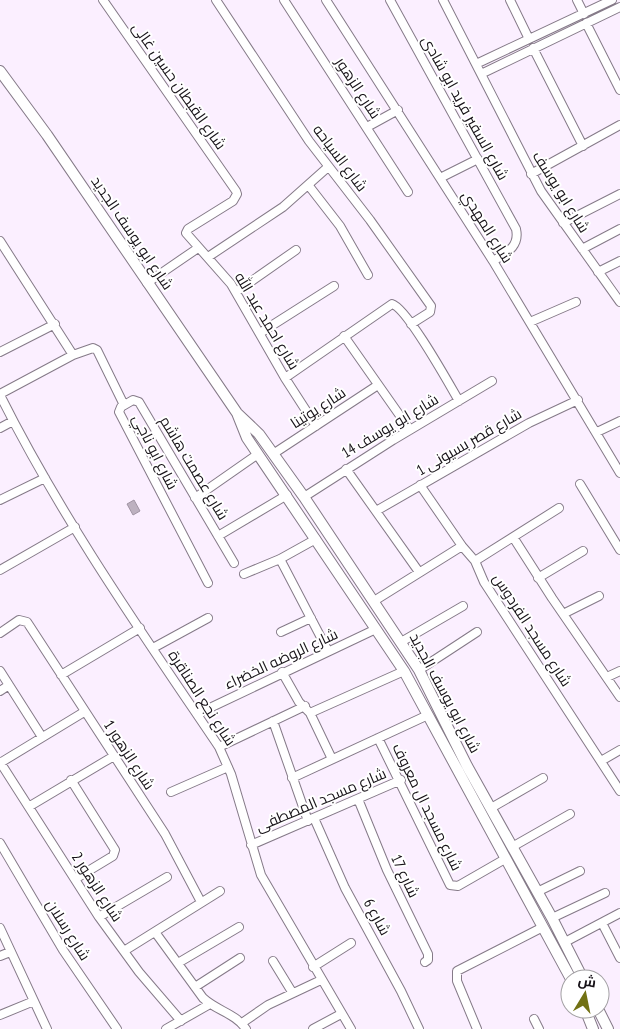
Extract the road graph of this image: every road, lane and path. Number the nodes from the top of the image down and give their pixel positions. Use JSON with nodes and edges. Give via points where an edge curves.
{"nodes":[{"id":1,"x":103,"y":0,"type":"edge"},
{"id":2,"x":216,"y":0,"type":"edge"},
{"id":3,"x":284,"y":0,"type":"edge"},
{"id":4,"x":326,"y":0,"type":"edge"},
{"id":5,"x":390,"y":0,"type":"edge"},
{"id":6,"x":443,"y":0,"type":"edge"},
{"id":7,"x":510,"y":0,"type":"edge"},
{"id":8,"x":577,"y":0,"type":"edge"},
{"id":9,"x":612,"y":0,"type":"edge"},
{"id":10,"x":620,"y":7,"type":"edge"},
{"id":11,"x":584,"y":14,"type":"junction"},
{"id":12,"x":586,"y":23,"type":"junction"},
{"id":13,"x":529,"y":39,"type":"junction"},
{"id":14,"x":533,"y":48,"type":"junction"},
{"id":15,"x":476,"y":64,"type":"junction"},
{"id":16,"x":481,"y":74,"type":"junction"},
{"id":17,"x":1,"y":75,"type":"edge"},
{"id":18,"x":620,"y":90,"type":"edge"},
{"id":19,"x":398,"y":110,"type":"junction"},
{"id":20,"x":620,"y":125,"type":"edge"},
{"id":21,"x":367,"y":127,"type":"junction"},
{"id":22,"x":583,"y":146,"type":"junction"},
{"id":23,"x":478,"y":159,"type":"junction"},
{"id":24,"x":328,"y":167,"type":"junction"},
{"id":25,"x":531,"y":174,"type":"junction"},
{"id":26,"x":440,"y":178,"type":"junction"},
{"id":27,"x":309,"y":186,"type":"junction"},
{"id":28,"x":408,"y":192,"type":"dead end"},
{"id":29,"x":620,"y":194,"type":"edge"},
{"id":30,"x":563,"y":223,"type":"junction"},
{"id":31,"x":620,"y":229,"type":"edge"},
{"id":32,"x":187,"y":235,"type":"joint"},
{"id":33,"x":0,"y":241,"type":"edge"},
{"id":34,"x":198,"y":248,"type":"junction"},
{"id":35,"x":582,"y":249,"type":"junction"},
{"id":36,"x":296,"y":250,"type":"dead end"},
{"id":37,"x":3,"y":251,"type":"edge"},
{"id":38,"x":208,"y":257,"type":"junction"},
{"id":39,"x":493,"y":261,"type":"junction"},
{"id":40,"x":620,"y":261,"type":"edge"},
{"id":41,"x":598,"y":272,"type":"junction"},
{"id":42,"x":368,"y":275,"type":"dead end"},
{"id":43,"x":147,"y":283,"type":"junction"},
{"id":44,"x":334,"y":286,"type":"dead end"},
{"id":45,"x":236,"y":292,"type":"junction"},
{"id":46,"x":619,"y":298,"type":"edge"},
{"id":47,"x":576,"y":302,"type":"dead end"},
{"id":48,"x":530,"y":322,"type":"junction"},
{"id":49,"x":54,"y":324,"type":"junction"},
{"id":50,"x":411,"y":324,"type":"junction"},
{"id":51,"x":260,"y":333,"type":"junction"},
{"id":52,"x":344,"y":336,"type":"junction"},
{"id":53,"x":0,"y":352,"type":"edge"},
{"id":54,"x":74,"y":355,"type":"junction"},
{"id":55,"x":285,"y":378,"type":"junction"},
{"id":56,"x":492,"y":381,"type":"dead end"},
{"id":57,"x":378,"y":385,"type":"junction"},
{"id":58,"x":0,"y":394,"type":"edge"},
{"id":59,"x":578,"y":400,"type":"junction"},
{"id":60,"x":459,"y":401,"type":"junction"},
{"id":61,"x":124,"y":405,"type":"junction"},
{"id":62,"x":237,"y":413,"type":"junction"},
{"id":63,"x":13,"y":421,"type":"junction"},
{"id":64,"x":620,"y":421,"type":"edge"},
{"id":65,"x":316,"y":426,"type":"junction"},
{"id":66,"x":0,"y":428,"type":"edge"},
{"id":67,"x":410,"y":430,"type":"junction"},
{"id":68,"x":597,"y":432,"type":"junction"},
{"id":69,"x":263,"y":440,"type":"junction"},
{"id":70,"x":255,"y":450,"type":"junction"},
{"id":71,"x":273,"y":454,"type":"junction"},
{"id":72,"x":617,"y":462,"type":"edge"},
{"id":73,"x":346,"y":469,"type":"junction"},
{"id":74,"x":620,"y":473,"type":"edge"},
{"id":75,"x":45,"y":478,"type":"junction"},
{"id":76,"x":580,"y":484,"type":"dead end"},
{"id":77,"x":420,"y":485,"type":"junction"},
{"id":78,"x":286,"y":494,"type":"junction"},
{"id":79,"x":304,"y":497,"type":"junction"},
{"id":80,"x":195,"y":498,"type":"junction"},
{"id":81,"x":0,"y":500,"type":"edge"},
{"id":82,"x":560,"y":508,"type":"dead end"},
{"id":83,"x":376,"y":511,"type":"junction"},
{"id":84,"x":75,"y":528,"type":"junction"},
{"id":85,"x":218,"y":536,"type":"junction"},
{"id":86,"x":513,"y":537,"type":"junction"},
{"id":87,"x":316,"y":539,"type":"junction"},
{"id":88,"x":462,"y":546,"type":"junction"},
{"id":89,"x":619,"y":547,"type":"edge"},
{"id":90,"x":583,"y":551,"type":"dead end"},
{"id":91,"x":280,"y":560,"type":"junction"},
{"id":92,"x":475,"y":561,"type":"junction"},
{"id":93,"x":234,"y":563,"type":"dead end"},
{"id":94,"x":0,"y":570,"type":"edge"},
{"id":95,"x":419,"y":572,"type":"junction"},
{"id":96,"x":244,"y":574,"type":"dead end"},
{"id":97,"x":538,"y":578,"type":"junction"},
{"id":98,"x":208,"y":583,"type":"dead end"},
{"id":99,"x":599,"y":596,"type":"dead end"},
{"id":100,"x":374,"y":601,"type":"junction"},
{"id":101,"x":463,"y":606,"type":"dead end"},
{"id":102,"x":563,"y":614,"type":"junction"},
{"id":103,"x":208,"y":618,"type":"dead end"},
{"id":104,"x":311,"y":618,"type":"junction"},
{"id":105,"x":140,"y":628,"type":"junction"},
{"id":106,"x":376,"y":628,"type":"junction"},
{"id":107,"x":281,"y":632,"type":"dead end"},
{"id":108,"x":477,"y":632,"type":"dead end"},
{"id":109,"x":0,"y":633,"type":"edge"},
{"id":110,"x":401,"y":642,"type":"junction"},
{"id":111,"x":153,"y":648,"type":"junction"},
{"id":112,"x":328,"y":651,"type":"junction"},
{"id":113,"x":419,"y":670,"type":"junction"},
{"id":114,"x":620,"y":670,"type":"edge"},
{"id":115,"x":0,"y":671,"type":"edge"},
{"id":116,"x":404,"y":671,"type":"junction"},
{"id":117,"x":282,"y":672,"type":"junction"},
{"id":118,"x":61,"y":675,"type":"junction"},
{"id":119,"x":607,"y":677,"type":"junction"},
{"id":120,"x":9,"y":686,"type":"junction"},
{"id":121,"x":0,"y":691,"type":"edge"},
{"id":122,"x":620,"y":698,"type":"edge"},
{"id":123,"x":308,"y":710,"type":"junction"},
{"id":124,"x":84,"y":712,"type":"junction"},
{"id":125,"x":197,"y":714,"type":"junction"},
{"id":126,"x":428,"y":715,"type":"junction"},
{"id":127,"x":273,"y":722,"type":"junction"},
{"id":128,"x":42,"y":737,"type":"junction"},
{"id":129,"x":378,"y":738,"type":"junction"},
{"id":130,"x":219,"y":747,"type":"junction"},
{"id":131,"x":620,"y":750,"type":"edge"},
{"id":132,"x":114,"y":756,"type":"junction"},
{"id":133,"x":332,"y":760,"type":"junction"},
{"id":134,"x":601,"y":761,"type":"junction"},
{"id":135,"x":0,"y":762,"type":"edge"},
{"id":136,"x":467,"y":766,"type":"junction"},
{"id":137,"x":228,"y":767,"type":"junction"},
{"id":138,"x":458,"y":772,"type":"junction"},
{"id":139,"x":292,"y":778,"type":"junction"},
{"id":140,"x":543,"y":778,"type":"dead end"},
{"id":141,"x":71,"y":780,"type":"junction"},
{"id":142,"x":401,"y":780,"type":"junction"},
{"id":143,"x":620,"y":791,"type":"edge"},
{"id":144,"x":171,"y":792,"type":"dead end"},
{"id":145,"x":358,"y":799,"type":"junction"},
{"id":146,"x":30,"y":806,"type":"junction"},
{"id":147,"x":491,"y":808,"type":"junction"},
{"id":148,"x":570,"y":814,"type":"dead end"},
{"id":149,"x":311,"y":819,"type":"junction"},
{"id":150,"x":0,"y":842,"type":"edge"},
{"id":151,"x":251,"y":845,"type":"junction"},
{"id":152,"x":512,"y":847,"type":"junction"},
{"id":153,"x":505,"y":859,"type":"junction"},
{"id":154,"x":580,"y":871,"type":"dead end"},
{"id":155,"x":167,"y":876,"type":"dead end"},
{"id":156,"x":75,"y":879,"type":"junction"},
{"id":157,"x":220,"y":891,"type":"dead end"},
{"id":158,"x":537,"y":892,"type":"junction"},
{"id":159,"x":605,"y":893,"type":"dead end"},
{"id":160,"x":201,"y":902,"type":"junction"},
{"id":161,"x":620,"y":913,"type":"edge"},
{"id":162,"x":99,"y":917,"type":"junction"},
{"id":163,"x":552,"y":918,"type":"junction"},
{"id":164,"x":602,"y":923,"type":"junction"},
{"id":165,"x":239,"y":927,"type":"dead end"},
{"id":166,"x":543,"y":927,"type":"junction"},
{"id":167,"x":0,"y":928,"type":"edge"},
{"id":168,"x":155,"y":932,"type":"junction"},
{"id":169,"x":565,"y":942,"type":"junction"},
{"id":170,"x":352,"y":943,"type":"dead end"},
{"id":171,"x":124,"y":951,"type":"junction"},
{"id":172,"x":10,"y":952,"type":"junction"},
{"id":173,"x":0,"y":956,"type":"edge"},
{"id":174,"x":240,"y":958,"type":"dead end"},
{"id":175,"x":620,"y":958,"type":"edge"},
{"id":176,"x":273,"y":960,"type":"dead end"},
{"id":177,"x":425,"y":962,"type":"dead end"},
{"id":178,"x":178,"y":963,"type":"junction"},
{"id":179,"x":313,"y":967,"type":"junction"},
{"id":180,"x":566,"y":969,"type":"edge"},
{"id":181,"x":578,"y":969,"type":"edge"},
{"id":182,"x":320,"y":980,"type":"junction"},
{"id":183,"x":195,"y":987,"type":"junction"},
{"id":184,"x":292,"y":992,"type":"junction"},
{"id":185,"x":34,"y":1001,"type":"junction"},
{"id":186,"x":210,"y":1004,"type":"junction"},
{"id":187,"x":341,"y":1014,"type":"junction"},
{"id":188,"x":0,"y":1016,"type":"edge"},
{"id":189,"x":534,"y":1019,"type":"dead end"},
{"id":190,"x":181,"y":1020,"type":"junction"},
{"id":191,"x":244,"y":1026,"type":"edge"},
{"id":192,"x":47,"y":1029,"type":"edge"},
{"id":193,"x":117,"y":1029,"type":"edge"},
{"id":194,"x":166,"y":1029,"type":"edge"},
{"id":195,"x":313,"y":1029,"type":"edge"},
{"id":196,"x":351,"y":1029,"type":"edge"},
{"id":197,"x":418,"y":1029,"type":"edge"},
{"id":198,"x":477,"y":1029,"type":"edge"},
{"id":199,"x":539,"y":1029,"type":"edge"}],
"edges":[{"from":1,"to":32,"type":"street","name":"شارع القبطان حسين غالى","via":[[238,194],[188,229]]},
{"from":2,"to":24,"type":"street","name":"شارع السياحه"},
{"from":3,"to":21,"type":"street","name":"شارع الزهور"},
{"from":4,"to":19,"type":"street","name":"شارع المهدي"},
{"from":5,"to":23,"type":"street","name":"شارع السفير فريد ابو شادى"},
{"from":6,"to":15,"type":"street","name":"شارع ابو يوسف"},
{"from":7,"to":13,"type":"street"},
{"from":8,"to":11,"type":"street"},
{"from":9,"to":11,"type":"street"},
{"from":10,"to":12,"type":"street"},
{"from":11,"to":13,"type":"street"},
{"from":12,"to":14,"type":"street"},
{"from":12,"to":18,"type":"street"},
{"from":13,"to":15,"type":"street"},
{"from":14,"to":16,"type":"street"},
{"from":14,"to":22,"type":"street"},
{"from":15,"to":16,"type":"street","name":"شارع ابو يوسف"},
{"from":16,"to":25,"type":"street","name":"شارع ابو يوسف"},
{"from":17,"to":43,"type":"street","name":"شارع ابو يوسف الجديد","via":[[47,135]]},
{"from":19,"to":21,"type":"street"},
{"from":19,"to":26,"type":"street","name":"شارع المهدي"},
{"from":20,"to":22,"type":"street"},
{"from":21,"to":28,"type":"street","name":"شارع الزهور"},
{"from":22,"to":25,"type":"street"},
{"from":23,"to":26,"type":"street"},
{"from":23,"to":39,"type":"street","name":"شارع السفير فريد ابو شادى","via":[[516,229],[514,247]]},
{"from":24,"to":27,"type":"street"},
{"from":24,"to":50,"type":"street","name":"شارع السياحه","via":[[376,227],[431,306],[430,312]]},
{"from":25,"to":30,"type":"street","name":"شارع ابو يوسف"},
{"from":26,"to":39,"type":"street","name":"شارع المهدي"},
{"from":27,"to":38,"type":"street"},
{"from":27,"to":42,"type":"street","via":[[348,238]]},
{"from":29,"to":30,"type":"street"},
{"from":30,"to":35,"type":"street","name":"شارع ابو يوسف"},
{"from":31,"to":35,"type":"street"},
{"from":32,"to":34,"type":"street","name":"شارع احمد عبد الله"},
{"from":33,"to":37,"type":"street"},
{"from":34,"to":38,"type":"street","name":"شارع احمد عبد الله"},
{"from":34,"to":43,"type":"street"},
{"from":35,"to":41,"type":"street","name":"شارع ابو يوسف"},
{"from":36,"to":45,"type":"street"},
{"from":37,"to":49,"type":"street"},
{"from":38,"to":45,"type":"street","name":"شارع احمد عبد الله"},
{"from":39,"to":48,"type":"street","name":"شارع المهدي"},
{"from":40,"to":41,"type":"street"},
{"from":41,"to":46,"type":"street","name":"شارع ابو يوسف"},
{"from":43,"to":62,"type":"street","name":"شارع ابو يوسف الجديد"},
{"from":44,"to":51,"type":"street"},
{"from":45,"to":51,"type":"street","name":"شارع احمد عبد الله"},
{"from":47,"to":48,"type":"street"},
{"from":48,"to":59,"type":"street","name":"شارع المهدي"},
{"from":49,"to":53,"type":"street"},
{"from":49,"to":54,"type":"street"},
{"from":50,"to":52,"type":"street","via":[[396,305],[388,304]]},
{"from":50,"to":60,"type":"street"},
{"from":51,"to":55,"type":"street","name":"شارع احمد عبد الله"},
{"from":52,"to":55,"type":"street"},
{"from":52,"to":57,"type":"street"},
{"from":54,"to":58,"type":"street","name":"شارع ابو ناجي"},
{"from":54,"to":61,"type":"street","name":"شارع ابو ناجي","via":[[91,348],[97,350]]},
{"from":55,"to":65,"type":"street","name":"شارع احمد عبد الله"},
{"from":56,"to":60,"type":"street","name":"شارع ابو يوسف 14"},
{"from":57,"to":65,"type":"street","name":"شارع يوتينا"},
{"from":57,"to":67,"type":"street"},
{"from":58,"to":63,"type":"street","name":"شارع نجع الصناقرة"},
{"from":59,"to":68,"type":"street","name":"شارع المهدي"},
{"from":59,"to":77,"type":"street","name":"شارع قصر بسيونى 1","via":[[529,423]]},
{"from":60,"to":67,"type":"street","name":"شارع ابو يوسف 14"},
{"from":61,"to":80,"type":"street","name":"شارع عصمت هاشم","via":[[134,400],[138,402]]},
{"from":61,"to":98,"type":"street","name":"شارع ابو ناجي","via":[[119,412]]},
{"from":62,"to":69,"type":"street","name":"شارع ابو يوسف الجديد"},
{"from":62,"to":70,"type":"street","name":"شارع ابو يوسف الجديد","via":[[242,430]]},
{"from":63,"to":66,"type":"street"},
{"from":63,"to":75,"type":"street","name":"شارع نجع الصناقرة"},
{"from":64,"to":68,"type":"street"},
{"from":65,"to":71,"type":"street","name":"شارع يوتينا"},
{"from":67,"to":73,"type":"street","name":"شارع ابو يوسف 14"},
{"from":68,"to":72,"type":"street","name":"شارع المهدي"},
{"from":69,"to":70,"type":"street","via":[[253,439]]},
{"from":69,"to":71,"type":"street","name":"شارع ابو يوسف الجديد"},
{"from":70,"to":78,"type":"street","name":"شارع ابو يوسف الجديد"},
{"from":70,"to":80,"type":"street"},
{"from":71,"to":79,"type":"street","name":"شارع ابو يوسف الجديد"},
{"from":72,"to":74,"type":"street","name":"شارع المهدي"},
{"from":73,"to":79,"type":"street","name":"شارع ابو يوسف 14"},
{"from":73,"to":83,"type":"street"},
{"from":75,"to":81,"type":"street"},
{"from":75,"to":84,"type":"street","name":"شارع نجع الصناقرة"},
{"from":76,"to":89,"type":"street"},
{"from":77,"to":83,"type":"street","name":"شارع قصر بسيونى 1"},
{"from":77,"to":88,"type":"street","name":"شارع مسجد الفردوس"},
{"from":78,"to":85,"type":"street"},
{"from":78,"to":87,"type":"street","name":"شارع ابو يوسف الجديد"},
{"from":79,"to":100,"type":"street","name":"شارع ابو يوسف الجديد"},
{"from":80,"to":85,"type":"street","name":"شارع عصمت هاشم"},
{"from":82,"to":86,"type":"street"},
{"from":83,"to":95,"type":"street"},
{"from":84,"to":94,"type":"street"},
{"from":84,"to":105,"type":"street","name":"شارع نجع الصناقرة"},
{"from":85,"to":93,"type":"street","name":"شارع عصمت هاشم"},
{"from":86,"to":92,"type":"street"},
{"from":86,"to":97,"type":"street"},
{"from":87,"to":91,"type":"street"},
{"from":87,"to":106,"type":"street","name":"شارع ابو يوسف الجديد"},
{"from":88,"to":92,"type":"street","name":"شارع مسجد الفردوس"},
{"from":88,"to":95,"type":"street"},
{"from":90,"to":97,"type":"street"},
{"from":91,"to":96,"type":"street"},
{"from":91,"to":104,"type":"street"},
{"from":92,"to":134,"type":"street","name":"شارع مسجد الفردوس","via":[[484,582]]},
{"from":95,"to":100,"type":"street"},
{"from":97,"to":102,"type":"street"},
{"from":99,"to":102,"type":"street"},
{"from":100,"to":110,"type":"street","name":"شارع ابو يوسف الجديد"},
{"from":101,"to":110,"type":"street"},
{"from":102,"to":119,"type":"street"},
{"from":103,"to":111,"type":"street"},
{"from":104,"to":107,"type":"street"},
{"from":104,"to":112,"type":"street"},
{"from":105,"to":111,"type":"street","name":"شارع نجع الصناقرة"},
{"from":105,"to":118,"type":"street"},
{"from":106,"to":112,"type":"street","name":"شارع الروضه الخضراء"},
{"from":106,"to":116,"type":"street","name":"شارع ابو يوسف الجديد"},
{"from":108,"to":113,"type":"street"},
{"from":109,"to":118,"type":"street","name":"شارع الزهور 1","via":[[23,620]]},
{"from":110,"to":113,"type":"street","name":"شارع ابو يوسف الجديد"},
{"from":111,"to":125,"type":"street","name":"شارع نجع الصناقرة"},
{"from":112,"to":117,"type":"street","name":"شارع الروضه الخضراء"},
{"from":113,"to":136,"type":"street","name":"شارع ابو يوسف الجديد"},
{"from":114,"to":119,"type":"street"},
{"from":115,"to":120,"type":"street"},
{"from":116,"to":123,"type":"street"},
{"from":116,"to":126,"type":"street","name":"شارع ابو يوسف الجديد"},
{"from":117,"to":123,"type":"street","via":[[299,702]]},
{"from":117,"to":125,"type":"street","name":"شارع الروضه الخضراء"},
{"from":118,"to":124,"type":"street","name":"شارع الزهور 1"},
{"from":119,"to":122,"type":"street"},
{"from":120,"to":121,"type":"street"},
{"from":120,"to":128,"type":"street"},
{"from":123,"to":127,"type":"street"},
{"from":123,"to":133,"type":"street"},
{"from":124,"to":128,"type":"street"},
{"from":124,"to":132,"type":"street","name":"شارع الزهور 1"},
{"from":125,"to":130,"type":"street","name":"شارع نجع الصناقرة"},
{"from":126,"to":129,"type":"street"},
{"from":126,"to":138,"type":"street","name":"شارع ابو يوسف الجديد"},
{"from":127,"to":130,"type":"street"},
{"from":127,"to":139,"type":"street","name":"شارع 6"},
{"from":128,"to":135,"type":"street"},
{"from":129,"to":133,"type":"street"},
{"from":129,"to":142,"type":"street","name":"شارع مسجد ال معروف"},
{"from":130,"to":137,"type":"street","name":"شارع نجع الصناقرة"},
{"from":131,"to":134,"type":"street"},
{"from":132,"to":141,"type":"street"},
{"from":132,"to":160,"type":"street","name":"شارع الزهور 1","via":[[165,834]]},
{"from":133,"to":139,"type":"street"},
{"from":134,"to":143,"type":"street","name":"شارع مسجد الفردوس"},
{"from":135,"to":146,"type":"street","name":"شارع الزهور 2"},
{"from":136,"to":138,"type":"street"},
{"from":136,"to":147,"type":"street","name":"شارع ابو يوسف الجديد"},
{"from":137,"to":144,"type":"street"},
{"from":137,"to":151,"type":"street","name":"شارع نجع الصناقرة"},
{"from":138,"to":153,"type":"street","name":"شارع ابو يوسف الجديد"},
{"from":139,"to":149,"type":"street","name":"شارع 6"},
{"from":140,"to":147,"type":"street"},
{"from":141,"to":146,"type":"street"},
{"from":141,"to":156,"type":"street","via":[[115,846],[113,856]]},
{"from":142,"to":145,"type":"street","name":"شارع مسجد المصطفى"},
{"from":142,"to":153,"type":"street","name":"شارع مسجد ال معروف","via":[[450,885],[458,886]]},
{"from":145,"to":149,"type":"street","name":"شارع مسجد المصطفى"},
{"from":145,"to":177,"type":"street","name":"شارع 17","via":[[387,870],[428,954]]},
{"from":146,"to":156,"type":"street","name":"شارع الزهور 2"},
{"from":147,"to":152,"type":"street","name":"شارع ابو يوسف الجديد"},
{"from":148,"to":152,"type":"street"},
{"from":149,"to":151,"type":"street","name":"شارع مسجد المصطفى"},
{"from":149,"to":197,"type":"street","name":"شارع 6"},
{"from":150,"to":193,"type":"street","name":"شارع رسلان","via":[[62,950]]},
{"from":151,"to":179,"type":"street","name":"شارع نجع الصناقرة","via":[[261,875]]},
{"from":152,"to":158,"type":"street","name":"شارع ابو يوسف الجديد"},
{"from":153,"to":166,"type":"street","name":"شارع ابو يوسف الجديد"},
{"from":154,"to":158,"type":"street"},
{"from":155,"to":162,"type":"street"},
{"from":156,"to":162,"type":"street","name":"شارع الزهور 2"},
{"from":157,"to":160,"type":"street"},
{"from":158,"to":163,"type":"street","name":"شارع ابو يوسف الجديد"},
{"from":159,"to":163,"type":"street"},
{"from":160,"to":168,"type":"street"},
{"from":161,"to":164,"type":"street"},
{"from":162,"to":171,"type":"street","name":"شارع الزهور 2"},
{"from":163,"to":169,"type":"street","name":"شارع ابو يوسف الجديد"},
{"from":164,"to":169,"type":"street"},
{"from":164,"to":175,"type":"street"},
{"from":165,"to":178,"type":"street"},
{"from":166,"to":180,"type":"street","name":"شارع ابو يوسف الجديد"},
{"from":166,"to":198,"type":"street","via":[[457,971],[457,981]]},
{"from":167,"to":172,"type":"street"},
{"from":168,"to":171,"type":"street"},
{"from":168,"to":178,"type":"street"},
{"from":169,"to":181,"type":"street","name":"شارع ابو يوسف الجديد"},
{"from":170,"to":179,"type":"street"},
{"from":171,"to":190,"type":"street","name":"شارع الزهور 2"},
{"from":172,"to":173,"type":"street"},
{"from":172,"to":185,"type":"street"},
{"from":174,"to":183,"type":"street"},
{"from":176,"to":184,"type":"street"},
{"from":178,"to":183,"type":"street"},
{"from":179,"to":182,"type":"street","name":"شارع نجع الصناقرة"},
{"from":182,"to":184,"type":"street"},
{"from":182,"to":187,"type":"street","name":"شارع نجع الصناقرة"},
{"from":183,"to":186,"type":"street"},
{"from":184,"to":191,"type":"street","via":[[268,1005]]},
{"from":185,"to":188,"type":"street"},
{"from":185,"to":192,"type":"street"},
{"from":186,"to":190,"type":"street"},
{"from":186,"to":191,"type":"street","via":[[233,1015]]},
{"from":187,"to":195,"type":"street"},
{"from":187,"to":196,"type":"street","name":"شارع نجع الصناقرة"},
{"from":189,"to":199,"type":"street"},
{"from":190,"to":194,"type":"street"}]}
